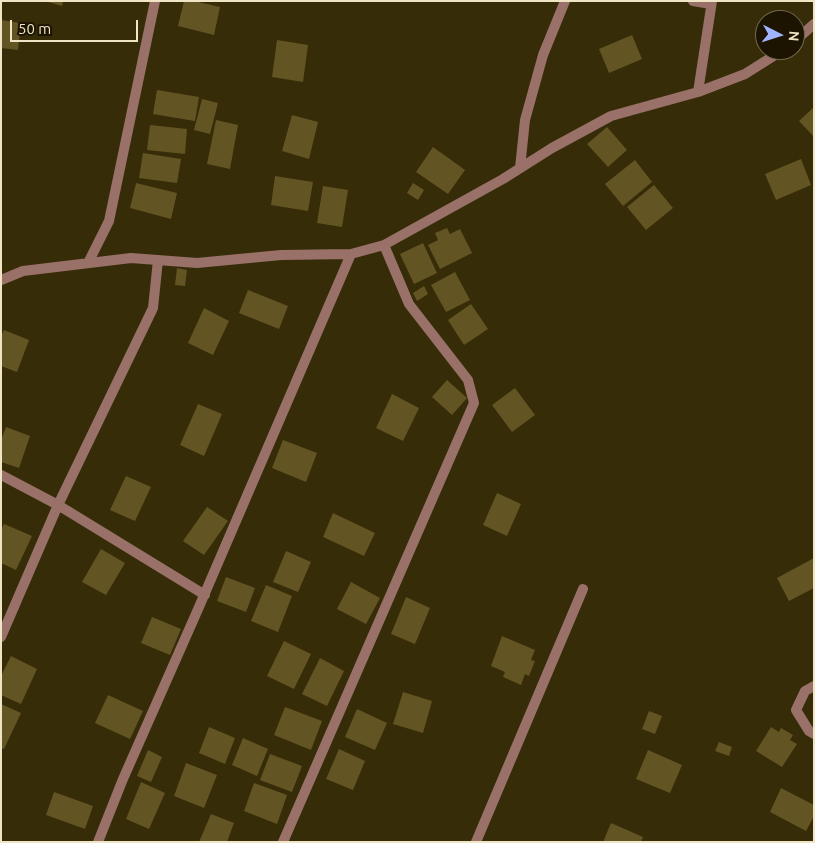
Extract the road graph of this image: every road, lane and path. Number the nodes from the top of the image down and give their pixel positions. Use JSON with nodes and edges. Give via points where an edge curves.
{"nodes":[{"id":1,"x":155,"y":1,"type":"edge"},
{"id":2,"x":565,"y":1,"type":"edge"},
{"id":3,"x":693,"y":1,"type":"edge"},
{"id":4,"x":711,"y":2,"type":"edge"},
{"id":5,"x":767,"y":60,"type":"edge"},
{"id":6,"x":698,"y":92,"type":"junction"},
{"id":7,"x":520,"y":168,"type":"junction"},
{"id":8,"x":384,"y":245,"type":"junction"},
{"id":9,"x":351,"y":254,"type":"junction"},
{"id":10,"x":158,"y":260,"type":"junction"},
{"id":11,"x":88,"y":263,"type":"junction"},
{"id":12,"x":1,"y":280,"type":"edge"},
{"id":13,"x":1,"y":475,"type":"edge"},
{"id":14,"x":58,"y":505,"type":"junction"},
{"id":15,"x":583,"y":589,"type":"dead end"},
{"id":16,"x":205,"y":595,"type":"junction"},
{"id":17,"x":1,"y":637,"type":"edge"},
{"id":18,"x":814,"y":686,"type":"edge"},
{"id":19,"x":814,"y":734,"type":"edge"},
{"id":20,"x":98,"y":842,"type":"edge"},
{"id":21,"x":283,"y":842,"type":"edge"},
{"id":22,"x":476,"y":842,"type":"edge"}],
"edges":[{"from":1,"to":11,"type":"street","via":[[109,221]]},
{"from":2,"to":7,"type":"street","via":[[543,55],[525,120]]},
{"from":3,"to":4,"type":"street"},
{"from":4,"to":6,"type":"street"},
{"from":5,"to":6,"type":"street","via":[[745,74]]},
{"from":6,"to":7,"type":"street","via":[[611,116]]},
{"from":7,"to":8,"type":"street"},
{"from":8,"to":9,"type":"street"},
{"from":8,"to":21,"type":"street","via":[[409,304],[468,380],[474,403]]},
{"from":9,"to":10,"type":"street","via":[[281,255],[197,263]]},
{"from":9,"to":16,"type":"street"},
{"from":10,"to":11,"type":"street","via":[[131,258]]},
{"from":10,"to":14,"type":"street","via":[[152,308]]},
{"from":11,"to":12,"type":"street","via":[[23,271]]},
{"from":13,"to":14,"type":"street"},
{"from":14,"to":16,"type":"street"},
{"from":14,"to":17,"type":"street"},
{"from":15,"to":22,"type":"street"},
{"from":16,"to":20,"type":"street"},
{"from":18,"to":19,"type":"street","via":[[805,691],[796,710]]}]}
